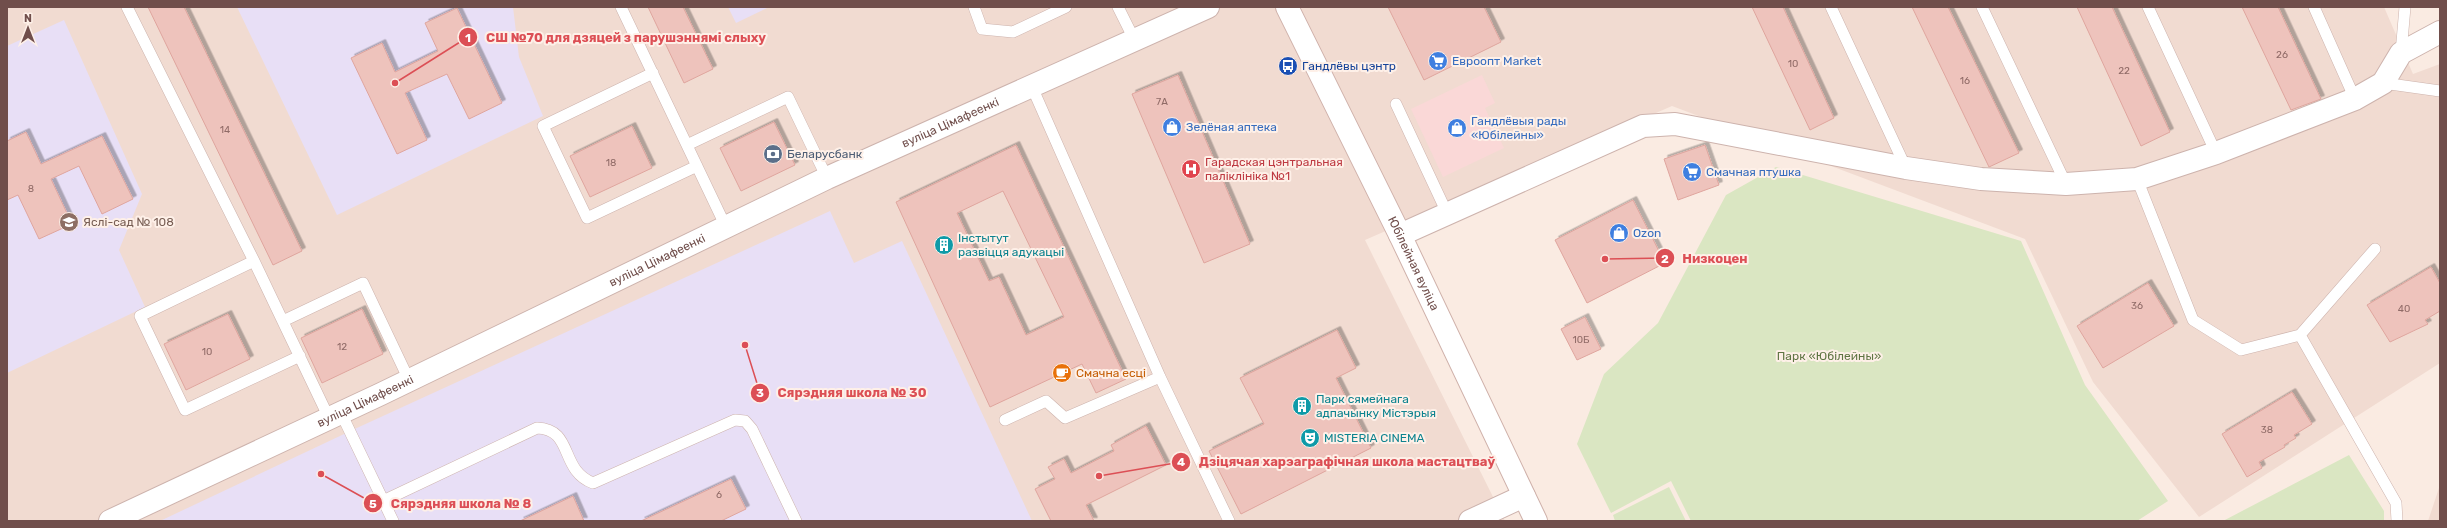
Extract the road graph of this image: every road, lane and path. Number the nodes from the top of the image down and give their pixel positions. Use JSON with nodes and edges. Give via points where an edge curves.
{"nodes":[{"id":1,"x":127,"y":7,"type":"edge"},
{"id":2,"x":621,"y":7,"type":"edge"},
{"id":3,"x":974,"y":7,"type":"edge"},
{"id":4,"x":1066,"y":7,"type":"edge"},
{"id":5,"x":1118,"y":7,"type":"edge"},
{"id":6,"x":1208,"y":7,"type":"edge"},
{"id":7,"x":1287,"y":7,"type":"edge"},
{"id":8,"x":1831,"y":7,"type":"edge"},
{"id":9,"x":1982,"y":7,"type":"edge"},
{"id":10,"x":2148,"y":7,"type":"edge"},
{"id":11,"x":2314,"y":7,"type":"edge"},
{"id":12,"x":2405,"y":7,"type":"edge"},
{"id":13,"x":2440,"y":32,"type":"edge"},
{"id":14,"x":1134,"y":39,"type":"junction"},
{"id":15,"x":2402,"y":53,"type":"junction"},
{"id":16,"x":653,"y":73,"type":"junction"},
{"id":17,"x":2383,"y":83,"type":"junction"},
{"id":18,"x":1032,"y":87,"type":"junction"},
{"id":19,"x":2440,"y":91,"type":"edge"},
{"id":20,"x":2355,"y":99,"type":"junction"},
{"id":21,"x":1396,"y":104,"type":"dead end"},
{"id":22,"x":687,"y":145,"type":"junction"},
{"id":23,"x":2216,"y":153,"type":"junction"},
{"id":24,"x":697,"y":166,"type":"junction"},
{"id":25,"x":1906,"y":168,"type":"junction"},
{"id":26,"x":827,"y":178,"type":"junction"},
{"id":27,"x":2137,"y":179,"type":"junction"},
{"id":28,"x":2066,"y":184,"type":"junction"},
{"id":29,"x":1447,"y":213,"type":"junction"},
{"id":30,"x":726,"y":227,"type":"junction"},
{"id":31,"x":1400,"y":235,"type":"junction"},
{"id":32,"x":2374,"y":249,"type":"dead end"},
{"id":33,"x":254,"y":261,"type":"junction"},
{"id":34,"x":283,"y":321,"type":"junction"},
{"id":35,"x":2300,"y":335,"type":"junction"},
{"id":36,"x":300,"y":356,"type":"junction"},
{"id":37,"x":1160,"y":377,"type":"junction"},
{"id":38,"x":409,"y":380,"type":"junction"},
{"id":39,"x":335,"y":415,"type":"junction"},
{"id":40,"x":1005,"y":420,"type":"dead end"},
{"id":41,"x":1524,"y":496,"type":"junction"},
{"id":42,"x":383,"y":501,"type":"junction"},
{"id":43,"x":110,"y":521,"type":"edge"},
{"id":44,"x":393,"y":521,"type":"edge"},
{"id":45,"x":796,"y":521,"type":"edge"},
{"id":46,"x":1229,"y":521,"type":"edge"},
{"id":47,"x":1470,"y":521,"type":"edge"},
{"id":48,"x":1536,"y":521,"type":"edge"},
{"id":49,"x":2397,"y":521,"type":"edge"}],
"edges":[{"from":1,"to":33,"type":"lane"},
{"from":2,"to":16,"type":"lane"},
{"from":3,"to":4,"type":"lane","via":[[982,29],[1013,32]]},
{"from":5,"to":14,"type":"lane"},
{"from":6,"to":14,"type":"street","name":"вуліца Цімафеенкі"},
{"from":7,"to":31,"type":"street","name":"Юбілейная вуліца"},
{"from":8,"to":25,"type":"lane"},
{"from":9,"to":28,"type":"lane"},
{"from":10,"to":23,"type":"lane"},
{"from":11,"to":20,"type":"lane"},
{"from":12,"to":15,"type":"lane"},
{"from":13,"to":15,"type":"street"},
{"from":14,"to":18,"type":"street","name":"вуліца Цімафеенкі"},
{"from":15,"to":17,"type":"street"},
{"from":16,"to":22,"type":"lane"},
{"from":16,"to":24,"type":"lane","via":[[543,126],[587,218]]},
{"from":17,"to":19,"type":"lane"},
{"from":17,"to":20,"type":"street"},
{"from":18,"to":26,"type":"street","name":"вуліца Цімафеенкі"},
{"from":18,"to":37,"type":"lane"},
{"from":20,"to":23,"type":"street"},
{"from":21,"to":29,"type":"lane"},
{"from":22,"to":24,"type":"lane"},
{"from":22,"to":26,"type":"lane","via":[[788,97]]},
{"from":23,"to":27,"type":"street"},
{"from":24,"to":30,"type":"lane"},
{"from":25,"to":28,"type":"street","via":[[1981,179]]},
{"from":25,"to":29,"type":"street","via":[[1675,124],[1643,126]]},
{"from":26,"to":30,"type":"street","name":"вуліца Цімафеенкі"},
{"from":27,"to":28,"type":"street"},
{"from":27,"to":35,"type":"lane","via":[[2193,320],[2241,350]]},
{"from":29,"to":31,"type":"street"},
{"from":30,"to":38,"type":"street","name":"вуліца Цімафеенкі"},
{"from":31,"to":41,"type":"street","name":"Юбілейная вуліца"},
{"from":32,"to":35,"type":"lane"},
{"from":33,"to":34,"type":"lane"},
{"from":33,"to":36,"type":"lane","via":[[140,316],[185,410]]},
{"from":34,"to":36,"type":"lane"},
{"from":34,"to":38,"type":"lane","via":[[363,283]]},
{"from":35,"to":49,"type":"lane","via":[[2396,503]]},
{"from":36,"to":39,"type":"lane"},
{"from":37,"to":40,"type":"lane","via":[[1065,418],[1046,401]]},
{"from":37,"to":46,"type":"lane"},
{"from":38,"to":39,"type":"street","name":"вуліца Цімафеенкі"},
{"from":39,"to":42,"type":"lane"},
{"from":39,"to":43,"type":"street","name":"вуліца Цімафеенкі"},
{"from":41,"to":47,"type":"street"},
{"from":41,"to":48,"type":"street","name":"Юбілейная вуліца"},
{"from":42,"to":44,"type":"lane"},
{"from":42,"to":45,"type":"lane","via":[[537,428],[548,428],[558,435],[576,474],[593,483],[735,420],[745,421],[752,429]]}]}
